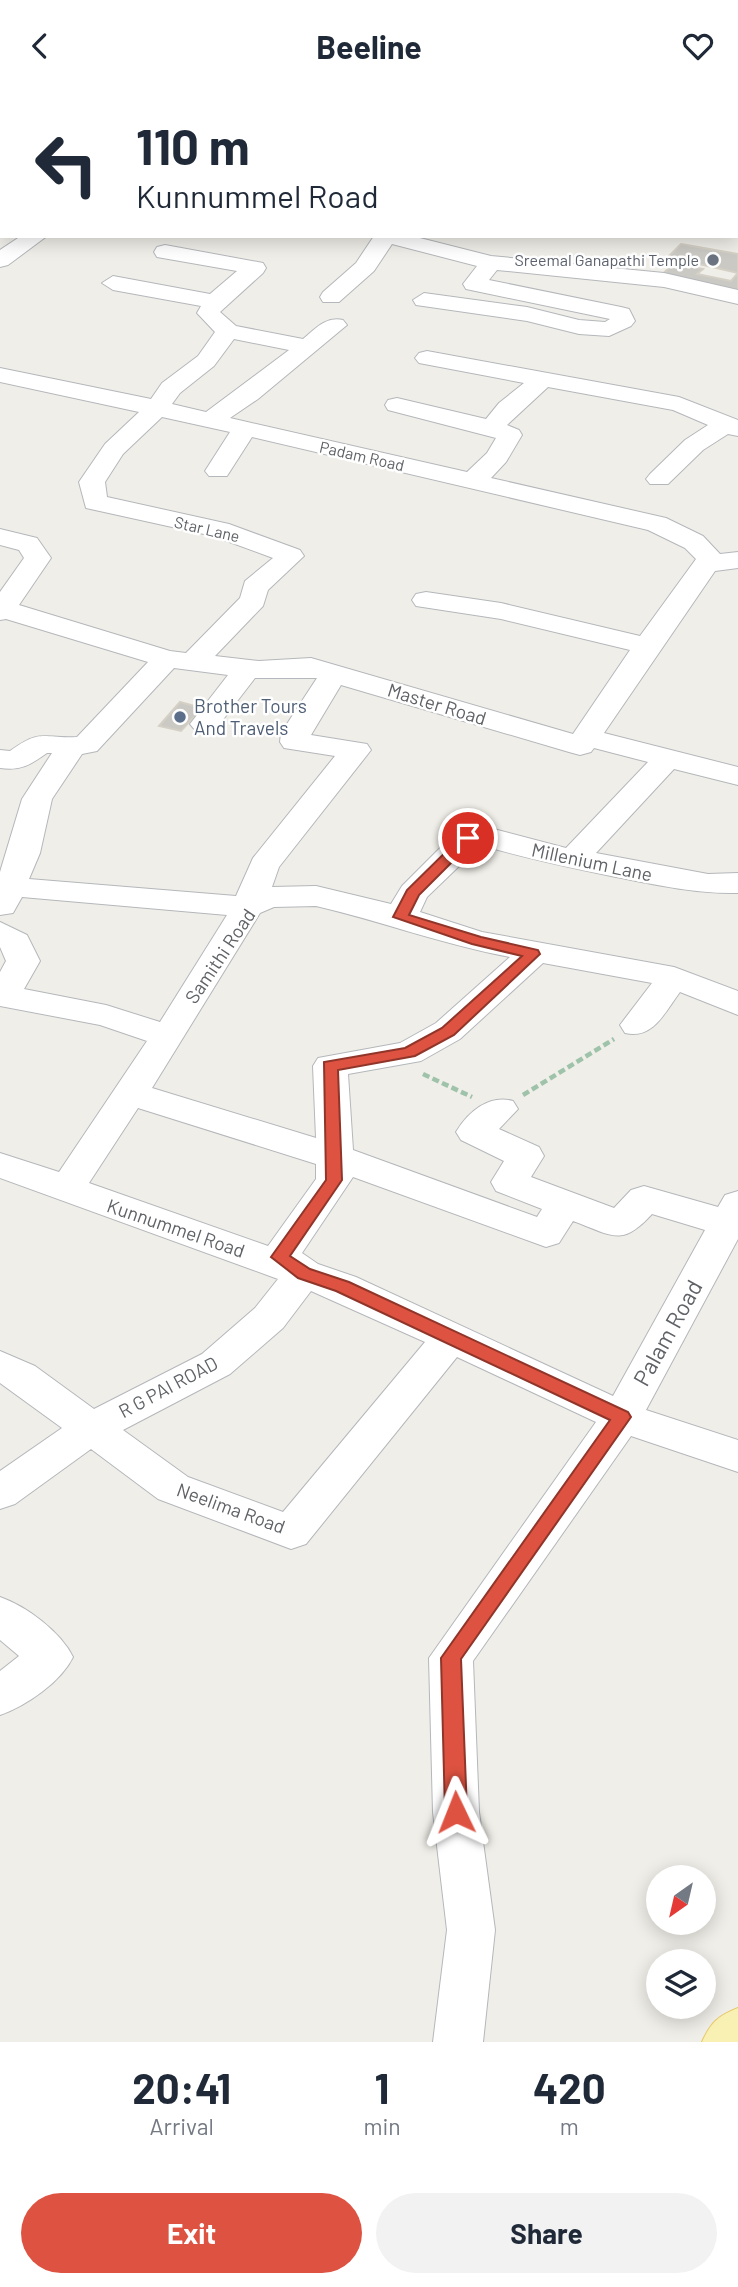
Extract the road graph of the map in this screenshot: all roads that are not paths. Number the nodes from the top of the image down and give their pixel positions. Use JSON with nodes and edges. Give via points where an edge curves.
{"nodes":[{"id":1,"x":33,"y":238,"type":"edge"},
{"id":2,"x":385,"y":238,"type":"edge"},
{"id":3,"x":390,"y":238,"type":"edge"},
{"id":4,"x":165,"y":252,"type":"dead end"},
{"id":5,"x":601,"y":254,"type":"dead end"},
{"id":6,"x":0,"y":260,"type":"edge"},
{"id":7,"x":491,"y":263,"type":"junction"},
{"id":8,"x":664,"y":280,"type":"junction"},
{"id":9,"x":113,"y":283,"type":"dead end"},
{"id":10,"x":331,"y":297,"type":"dead end"},
{"id":11,"x":738,"y":297,"type":"edge"},
{"id":12,"x":424,"y":300,"type":"dead end"},
{"id":13,"x":216,"y":302,"type":"junction"},
{"id":14,"x":335,"y":325,"type":"dead end"},
{"id":15,"x":228,"y":331,"type":"junction"},
{"id":16,"x":306,"y":347,"type":"junction"},
{"id":17,"x":427,"y":358,"type":"dead end"},
{"id":18,"x":196,"y":369,"type":"junction"},
{"id":19,"x":0,"y":375,"type":"edge"},
{"id":20,"x":543,"y":379,"type":"junction"},
{"id":21,"x":264,"y":381,"type":"junction"},
{"id":22,"x":397,"y":405,"type":"dead end"},
{"id":23,"x":157,"y":408,"type":"junction"},
{"id":24,"x":209,"y":420,"type":"junction"},
{"id":25,"x":732,"y":427,"type":"edge"},
{"id":26,"x":245,"y":428,"type":"junction"},
{"id":27,"x":492,"y":428,"type":"junction"},
{"id":28,"x":218,"y":471,"type":"dead end"},
{"id":29,"x":659,"y":479,"type":"dead end"},
{"id":30,"x":473,"y":481,"type":"junction"},
{"id":31,"x":0,"y":537,"type":"edge"},
{"id":32,"x":725,"y":561,"type":"edge"},
{"id":33,"x":426,"y":600,"type":"dead end"},
{"id":34,"x":1,"y":610,"type":"edge"},
{"id":35,"x":647,"y":646,"type":"junction"},
{"id":36,"x":180,"y":661,"type":"junction"},
{"id":37,"x":248,"y":669,"type":"junction"},
{"id":38,"x":334,"y":674,"type":"junction"},
{"id":39,"x":205,"y":724,"type":"dead end"},
{"id":40,"x":586,"y":737,"type":"junction"},
{"id":41,"x":72,"y":746,"type":"junction"},
{"id":42,"x":668,"y":758,"type":"junction"},
{"id":43,"x":0,"y":759,"type":"edge"},
{"id":44,"x":738,"y":776,"type":"edge"},
{"id":45,"x":573,"y":859,"type":"junction"},
{"id":46,"x":738,"y":883,"type":"edge"},
{"id":47,"x":4,"y":894,"type":"edge"},
{"id":48,"x":248,"y":907,"type":"junction"},
{"id":49,"x":401,"y":917,"type":"junction"},
{"id":50,"x":0,"y":932,"type":"edge"},
{"id":51,"x":533,"y":954,"type":"junction"},
{"id":52,"x":674,"y":977,"type":"junction"},
{"id":53,"x":1,"y":995,"type":"edge"},
{"id":54,"x":738,"y":1004,"type":"edge"},
{"id":55,"x":637,"y":1025,"type":"road end"},
{"id":56,"x":168,"y":1036,"type":"junction"},
{"id":57,"x":130,"y":1093,"type":"junction"},
{"id":58,"x":500,"y":1109,"type":"road end"},
{"id":59,"x":335,"y":1157,"type":"junction"},
{"id":60,"x":0,"y":1165,"type":"edge"},
{"id":61,"x":66,"y":1190,"type":"junction"},
{"id":62,"x":565,"y":1205,"type":"junction"},
{"id":63,"x":733,"y":1214,"type":"edge"},
{"id":64,"x":304,"y":1273,"type":"junction"},
{"id":65,"x":451,"y":1337,"type":"junction"},
{"id":66,"x":0,"y":1366,"type":"edge"},
{"id":67,"x":622,"y":1417,"type":"junction"},
{"id":68,"x":92,"y":1428,"type":"junction"},
{"id":69,"x":738,"y":1456,"type":"edge"},
{"id":70,"x":0,"y":1493,"type":"edge"},
{"id":71,"x":0,"y":1615,"type":"edge"},
{"id":72,"x":0,"y":1696,"type":"edge"},
{"id":73,"x":738,"y":2034,"type":"edge"},
{"id":74,"x":458,"y":2042,"type":"edge"},
{"id":75,"x":730,"y":2042,"type":"edge"}],
"edges":[{"from":1,"to":6,"type":"street"},
{"from":2,"to":10,"type":"street","via":[[366,266]]},
{"from":3,"to":7,"type":"street"},
{"from":4,"to":13,"type":"street","via":[[255,268]]},
{"from":5,"to":8,"type":"street"},
{"from":7,"to":8,"type":"street"},
{"from":7,"to":12,"type":"street","via":[[474,284],[621,314],[623,321],[609,329],[579,327],[477,305]]},
{"from":8,"to":11,"type":"street"},
{"from":9,"to":13,"type":"street"},
{"from":13,"to":15,"type":"street","via":[[208,313]]},
{"from":14,"to":16,"type":"street"},
{"from":15,"to":16,"type":"street"},
{"from":15,"to":18,"type":"street"},
{"from":16,"to":21,"type":"street"},
{"from":17,"to":20,"type":"street"},
{"from":18,"to":21,"type":"street"},
{"from":18,"to":23,"type":"street","via":[[171,388]]},
{"from":19,"to":23,"type":"street","name":"Padam Road"},
{"from":20,"to":25,"type":"street","via":[[679,404]]},
{"from":20,"to":27,"type":"street"},
{"from":21,"to":24,"type":"street"},
{"from":22,"to":27,"type":"street"},
{"from":23,"to":24,"type":"street","name":"Padam Road"},
{"from":23,"to":36,"type":"street","name":"Star Lane","via":[[114,449],[92,482],[95,502],[217,529],[291,556],[255,587],[253,600]]},
{"from":24,"to":26,"type":"street","name":"Padam Road"},
{"from":25,"to":29,"type":"street","via":[[694,445]]},
{"from":26,"to":28,"type":"street"},
{"from":26,"to":30,"type":"street","name":"Padam Road"},
{"from":27,"to":30,"type":"street","via":[[510,435]]},
{"from":30,"to":32,"type":"street","name":"Padam Road","via":[[657,524]]},
{"from":31,"to":34,"type":"street","via":[[28,544],[38,558]]},
{"from":32,"to":35,"type":"street","via":[[706,563]]},
{"from":33,"to":35,"type":"street","via":[[501,611]]},
{"from":34,"to":36,"type":"street","name":"Master Road"},
{"from":35,"to":40,"type":"street"},
{"from":36,"to":37,"type":"street","name":"Master Road"},
{"from":36,"to":41,"type":"street","via":[[86,745]]},
{"from":37,"to":38,"type":"street","name":"Master Road","via":[[311,667]]},
{"from":37,"to":39,"type":"street"},
{"from":38,"to":40,"type":"street","name":"Master Road","via":[[580,746]]},
{"from":38,"to":48,"type":"street","via":[[296,733],[295,742],[356,750],[264,865]]},
{"from":40,"to":42,"type":"street"},
{"from":41,"to":43,"type":"street","via":[[41,743],[16,761]]},
{"from":41,"to":47,"type":"street","via":[[37,799],[34,819]]},
{"from":42,"to":44,"type":"street"},
{"from":42,"to":45,"type":"street"},
{"from":45,"to":46,"type":"street","name":"Millenium Lane","via":[[708,884]]},
{"from":45,"to":49,"type":"street","name":"Millenium Lane","via":[[482,835],[468,838],[413,893]]},
{"from":47,"to":48,"type":"street"},
{"from":48,"to":49,"type":"street","name":"Samithi Road","via":[[268,897],[316,896]]},
{"from":48,"to":56,"type":"street","name":"Samithi Road"},
{"from":49,"to":51,"type":"street","name":"Samithi Road"},
{"from":50,"to":53,"type":"street","via":[[15,942],[23,961]]},
{"from":51,"to":52,"type":"street","name":"Samithi Road"},
{"from":51,"to":59,"type":"street","via":[[448,1031],[409,1053],[330,1066]]},
{"from":52,"to":54,"type":"street","name":"Samithi Road"},
{"from":52,"to":55,"type":"street"},
{"from":53,"to":56,"type":"street","via":[[106,1016]]},
{"from":56,"to":57,"type":"street","name":"Samithi Road"},
{"from":57,"to":59,"type":"street"},
{"from":57,"to":61,"type":"street","name":"Samithi Road"},
{"from":58,"to":62,"type":"street","via":[[474,1132],[526,1156],[509,1182]]},
{"from":59,"to":62,"type":"street","via":[[546,1234]]},
{"from":59,"to":64,"type":"street","via":[[334,1180],[280,1257]]},
{"from":60,"to":61,"type":"street","name":"Kunnummel Road"},
{"from":61,"to":64,"type":"street","name":"Kunnummel Road"},
{"from":62,"to":63,"type":"street","via":[[621,1224],[644,1199]]},
{"from":63,"to":67,"type":"street","name":"Palam Road"},
{"from":64,"to":65,"type":"street","name":"Kunnummel Road"},
{"from":64,"to":68,"type":"street","name":"R G PAI ROAD","via":[[269,1318],[216,1364]]},
{"from":65,"to":67,"type":"street","name":"Kunnummel Road"},
{"from":65,"to":68,"type":"street","name":"Neelima Road","via":[[291,1532],[173,1488]]},
{"from":66,"to":68,"type":"street","name":"Neelima Road"},
{"from":67,"to":69,"type":"street","name":"Kunnummel Road"},
{"from":67,"to":74,"type":"street","name":"Palam Road","via":[[451,1658],[456,1812],[471,1930]]},
{"from":68,"to":70,"type":"street","name":"R G PAI ROAD"},
{"from":71,"to":72,"type":"street","via":[[51,1657]]},
{"from":73,"to":75,"type":"main road"}]}
